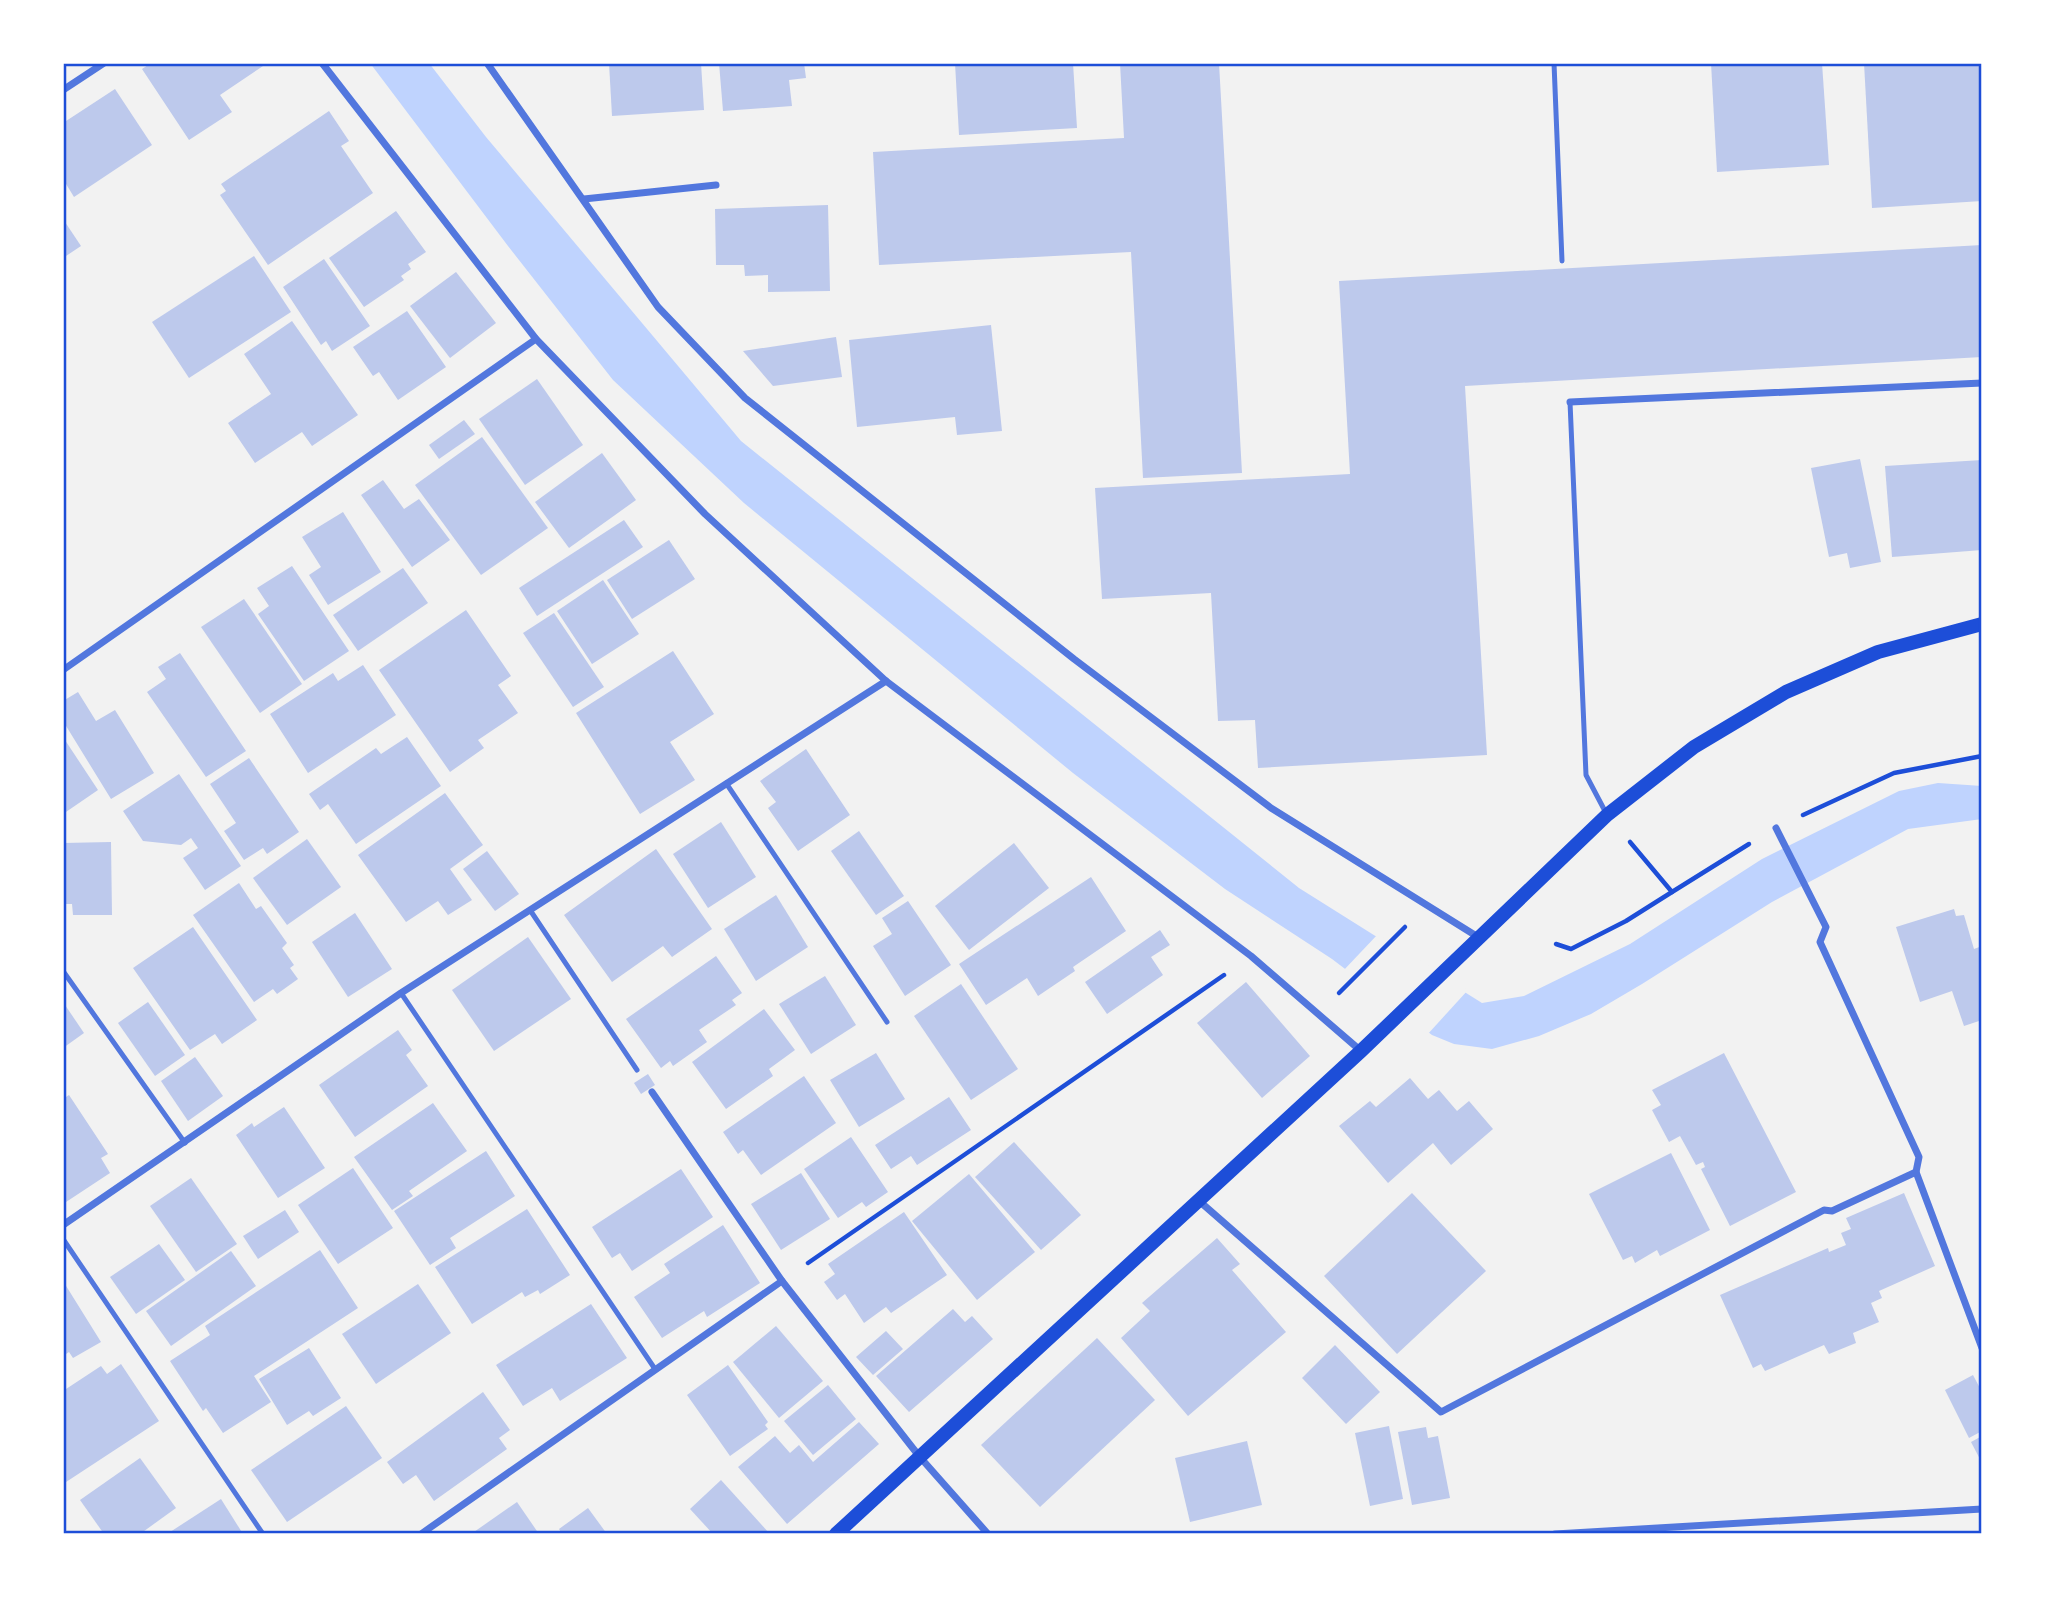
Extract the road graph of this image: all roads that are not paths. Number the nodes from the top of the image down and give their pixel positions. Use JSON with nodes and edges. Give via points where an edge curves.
{"nodes":[{"id":1,"x":104,"y":63,"type":"edge"},
{"id":2,"x":322,"y":63,"type":"edge"},
{"id":3,"x":487,"y":63,"type":"edge"},
{"id":4,"x":1554,"y":63,"type":"edge"},
{"id":5,"x":63,"y":90,"type":"edge"},
{"id":6,"x":716,"y":185,"type":"dead end"},
{"id":7,"x":584,"y":199,"type":"junction"},
{"id":8,"x":1562,"y":261,"type":"dead end"},
{"id":9,"x":536,"y":339,"type":"junction"},
{"id":10,"x":1982,"y":383,"type":"edge"},
{"id":11,"x":1570,"y":402,"type":"joint"},
{"id":12,"x":1982,"y":624,"type":"edge"},
{"id":13,"x":63,"y":670,"type":"edge"},
{"id":14,"x":886,"y":681,"type":"junction"},
{"id":15,"x":726,"y":783,"type":"junction"},
{"id":16,"x":1607,"y":814,"type":"junction"},
{"id":17,"x":1776,"y":828,"type":"dead end"},
{"id":18,"x":530,"y":910,"type":"junction"},
{"id":19,"x":1478,"y":937,"type":"junction"},
{"id":20,"x":63,"y":971,"type":"edge"},
{"id":21,"x":401,"y":993,"type":"junction"},
{"id":22,"x":887,"y":1022,"type":"dead end"},
{"id":23,"x":1361,"y":1051,"type":"junction"},
{"id":24,"x":637,"y":1070,"type":"dead end"},
{"id":25,"x":652,"y":1092,"type":"dead end"},
{"id":26,"x":185,"y":1143,"type":"junction"},
{"id":27,"x":1916,"y":1172,"type":"junction"},
{"id":28,"x":1198,"y":1199,"type":"junction"},
{"id":29,"x":63,"y":1225,"type":"edge"},
{"id":30,"x":63,"y":1239,"type":"edge"},
{"id":31,"x":782,"y":1281,"type":"junction"},
{"id":32,"x":1982,"y":1348,"type":"edge"},
{"id":33,"x":655,"y":1369,"type":"junction"},
{"id":34,"x":919,"y":1456,"type":"junction"},
{"id":35,"x":1982,"y":1509,"type":"edge"},
{"id":36,"x":263,"y":1534,"type":"edge"},
{"id":37,"x":421,"y":1534,"type":"edge"},
{"id":38,"x":836,"y":1534,"type":"edge"},
{"id":39,"x":988,"y":1534,"type":"edge"},
{"id":40,"x":1555,"y":1534,"type":"edge"}],
"edges":[{"from":1,"to":5,"type":"street"},
{"from":2,"to":9,"type":"street"},
{"from":3,"to":7,"type":"street"},
{"from":4,"to":8,"type":"lane"},
{"from":6,"to":7,"type":"street"},
{"from":7,"to":19,"type":"street","via":[[658,307],[745,398],[1074,659],[1271,808]]},
{"from":9,"to":13,"type":"street"},
{"from":9,"to":14,"type":"street","via":[[705,514]]},
{"from":10,"to":11,"type":"street"},
{"from":11,"to":16,"type":"lane","via":[[1586,775]]},
{"from":12,"to":16,"type":"main road","via":[[1878,652],[1786,692],[1694,747]]},
{"from":14,"to":15,"type":"street"},
{"from":14,"to":23,"type":"street","via":[[1251,956]]},
{"from":15,"to":18,"type":"street"},
{"from":15,"to":22,"type":"lane"},
{"from":16,"to":19,"type":"main road"},
{"from":17,"to":27,"type":"street","via":[[1819,909],[1826,927],[1820,942],[1919,1157]]},
{"from":18,"to":21,"type":"street"},
{"from":18,"to":24,"type":"lane"},
{"from":19,"to":23,"type":"main road"},
{"from":20,"to":26,"type":"lane"},
{"from":21,"to":26,"type":"street"},
{"from":21,"to":33,"type":"lane"},
{"from":23,"to":28,"type":"main road"},
{"from":25,"to":31,"type":"street"},
{"from":26,"to":29,"type":"street"},
{"from":27,"to":28,"type":"street","via":[[1832,1211],[1824,1210],[1441,1412]]},
{"from":27,"to":32,"type":"street"},
{"from":28,"to":34,"type":"main road"},
{"from":30,"to":36,"type":"lane"},
{"from":31,"to":33,"type":"street"},
{"from":31,"to":34,"type":"street"},
{"from":33,"to":37,"type":"street"},
{"from":34,"to":38,"type":"main road"},
{"from":34,"to":39,"type":"street"},
{"from":35,"to":40,"type":"street"}]}
